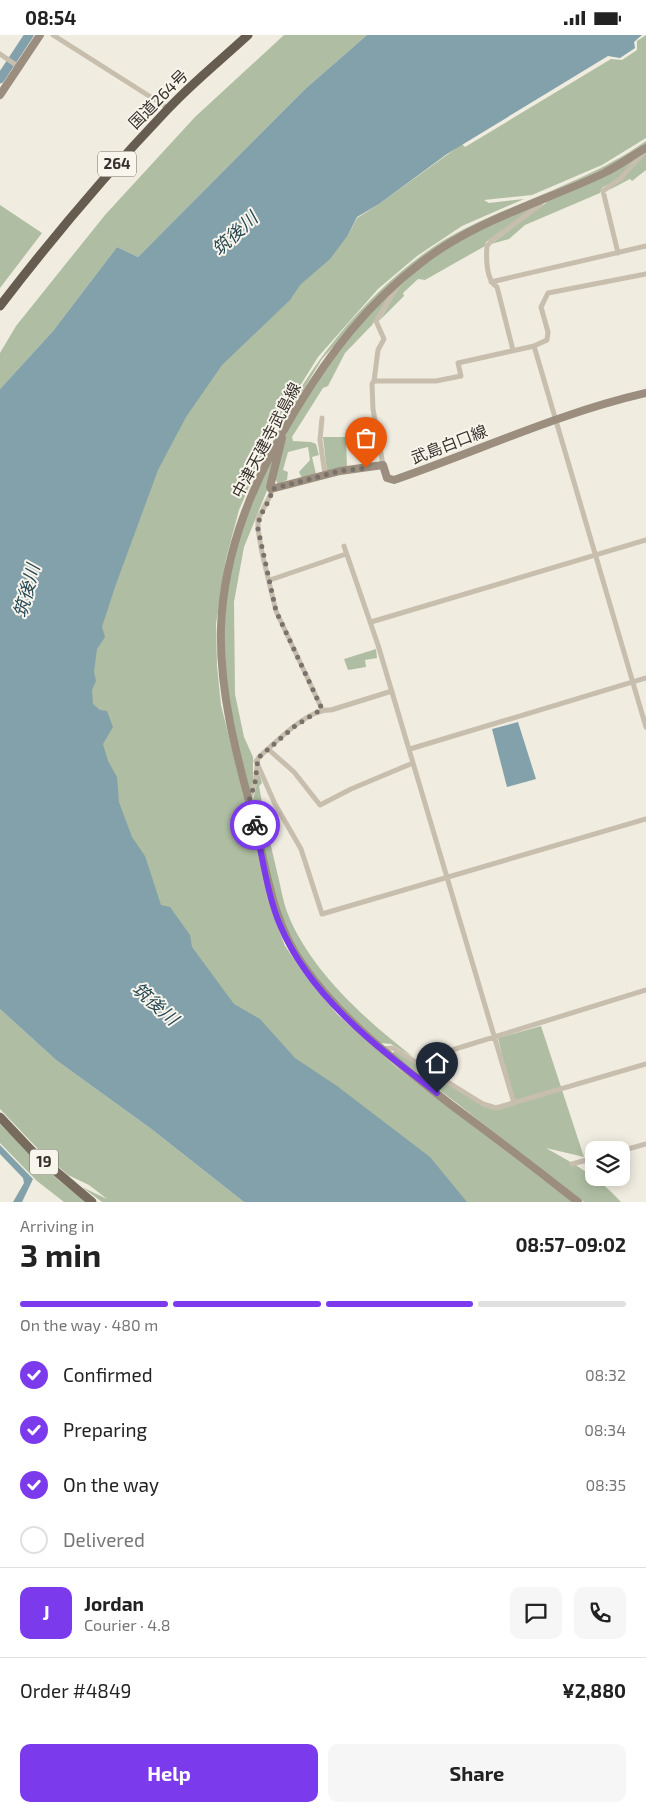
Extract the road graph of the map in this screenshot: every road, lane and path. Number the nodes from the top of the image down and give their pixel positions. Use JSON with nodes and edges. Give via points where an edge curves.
{"nodes":[{"id":1,"x":40,"y":35,"type":"edge"},
{"id":2,"x":53,"y":35,"type":"edge"},
{"id":3,"x":248,"y":35,"type":"edge"},
{"id":4,"x":0,"y":55,"type":"edge"},
{"id":5,"x":17,"y":65,"type":"junction"},
{"id":6,"x":0,"y":95,"type":"edge"},
{"id":7,"x":168,"y":108,"type":"junction"},
{"id":8,"x":646,"y":149,"type":"edge"},
{"id":9,"x":544,"y":198,"type":"junction"},
{"id":10,"x":646,"y":246,"type":"edge"},
{"id":11,"x":618,"y":253,"type":"junction"},
{"id":12,"x":646,"y":274,"type":"edge"},
{"id":13,"x":400,"y":280,"type":"junction"},
{"id":14,"x":491,"y":282,"type":"junction"},
{"id":15,"x":0,"y":306,"type":"edge"},
{"id":16,"x":534,"y":346,"type":"junction"},
{"id":17,"x":513,"y":350,"type":"junction"},
{"id":18,"x":374,"y":381,"type":"junction"},
{"id":19,"x":646,"y":393,"type":"edge"},
{"id":20,"x":322,"y":418,"type":"dead end"},
{"id":21,"x":554,"y":421,"type":"junction"},
{"id":22,"x":284,"y":429,"type":"junction"},
{"id":23,"x":383,"y":465,"type":"junction"},
{"id":24,"x":325,"y":474,"type":"junction"},
{"id":25,"x":272,"y":489,"type":"junction"},
{"id":26,"x":646,"y":540,"type":"edge"},
{"id":27,"x":344,"y":546,"type":"dead end"},
{"id":28,"x":346,"y":554,"type":"junction"},
{"id":29,"x":594,"y":555,"type":"junction"},
{"id":30,"x":270,"y":580,"type":"junction"},
{"id":31,"x":371,"y":622,"type":"junction"},
{"id":32,"x":646,"y":678,"type":"edge"},
{"id":33,"x":632,"y":681,"type":"junction"},
{"id":34,"x":392,"y":691,"type":"junction"},
{"id":35,"x":322,"y":709,"type":"junction"},
{"id":36,"x":646,"y":727,"type":"edge"},
{"id":37,"x":268,"y":749,"type":"junction"},
{"id":38,"x":410,"y":749,"type":"junction"},
{"id":39,"x":256,"y":761,"type":"junction"},
{"id":40,"x":412,"y":763,"type":"junction"},
{"id":41,"x":249,"y":801,"type":"junction"},
{"id":42,"x":646,"y":819,"type":"edge"},
{"id":43,"x":448,"y":878,"type":"junction"},
{"id":44,"x":646,"y":990,"type":"edge"},
{"id":45,"x":494,"y":1036,"type":"junction"},
{"id":46,"x":381,"y":1049,"type":"junction"},
{"id":47,"x":646,"y":1064,"type":"edge"},
{"id":48,"x":429,"y":1070,"type":"junction"},
{"id":49,"x":514,"y":1103,"type":"junction"},
{"id":50,"x":0,"y":1117,"type":"edge"},
{"id":51,"x":646,"y":1144,"type":"edge"},
{"id":52,"x":630,"y":1148,"type":"edge"},
{"id":53,"x":585,"y":1161,"type":"edge"},
{"id":54,"x":572,"y":1165,"type":"dead end"},
{"id":55,"x":92,"y":1202,"type":"edge"},
{"id":56,"x":578,"y":1202,"type":"edge"}],
"edges":[{"from":1,"to":5,"type":"main road"},
{"from":2,"to":7,"type":"street"},
{"from":3,"to":7,"type":"highway","name":"国道264号","number":"264"},
{"from":4,"to":5,"type":"street"},
{"from":5,"to":6,"type":"main road"},
{"from":7,"to":15,"type":"highway","name":"国道264号","number":"264","via":[[57,234]]},
{"from":8,"to":9,"type":"main road","name":"中津天建寺武島線","via":[[606,172]]},
{"from":8,"to":11,"type":"street","via":[[620,179],[604,191]]},
{"from":9,"to":13,"type":"main road","name":"中津天建寺武島線","via":[[452,241]]},
{"from":9,"to":14,"type":"street","via":[[540,205],[489,243]]},
{"from":10,"to":11,"type":"street"},
{"from":11,"to":14,"type":"street"},
{"from":12,"to":16,"type":"street","via":[[548,293],[541,307],[547,340]]},
{"from":13,"to":18,"type":"street","via":[[376,321],[384,339],[378,351]]},
{"from":13,"to":22,"type":"main road","name":"中津天建寺武島線","via":[[354,325],[326,361]]},
{"from":14,"to":17,"type":"street","via":[[497,287]]},
{"from":16,"to":17,"type":"street"},
{"from":16,"to":21,"type":"street","via":[[556,415]]},
{"from":17,"to":18,"type":"street","via":[[458,363],[461,376],[436,381]]},
{"from":18,"to":23,"type":"street","via":[[373,409]]},
{"from":19,"to":21,"type":"main road","name":"武島白口線","via":[[610,401]]},
{"from":20,"to":24,"type":"street","via":[[320,440]]},
{"from":21,"to":23,"type":"main road","name":"武島白口線","via":[[394,480],[388,478]]},
{"from":21,"to":29,"type":"street"},
{"from":22,"to":25,"type":"main road"},
{"from":22,"to":41,"type":"main road","name":"中津天建寺武島線","via":[[243,511],[230,556],[222,616],[221,662],[226,705]]},
{"from":23,"to":24,"type":"main road"},
{"from":24,"to":25,"type":"main road"},
{"from":25,"to":30,"type":"street","via":[[258,519]]},
{"from":26,"to":29,"type":"street"},
{"from":27,"to":28,"type":"street"},
{"from":28,"to":30,"type":"street"},
{"from":28,"to":31,"type":"street"},
{"from":29,"to":31,"type":"street"},
{"from":29,"to":33,"type":"street"},
{"from":30,"to":35,"type":"street","via":[[276,611]]},
{"from":31,"to":34,"type":"street"},
{"from":32,"to":33,"type":"street"},
{"from":33,"to":36,"type":"street"},
{"from":33,"to":38,"type":"street"},
{"from":34,"to":35,"type":"street","via":[[331,710]]},
{"from":34,"to":38,"type":"street"},
{"from":35,"to":37,"type":"street"},
{"from":37,"to":39,"type":"street"},
{"from":37,"to":40,"type":"street","via":[[294,773],[320,805]]},
{"from":38,"to":40,"type":"street"},
{"from":39,"to":41,"type":"street","via":[[255,783]]},
{"from":39,"to":43,"type":"street","via":[[274,804],[301,849],[322,914]]},
{"from":40,"to":43,"type":"street"},
{"from":41,"to":46,"type":"main road","name":"中津天建寺武島線","via":[[274,906],[289,945],[330,999]]},
{"from":42,"to":43,"type":"street"},
{"from":43,"to":45,"type":"street"},
{"from":44,"to":45,"type":"street"},
{"from":45,"to":48,"type":"street","via":[[439,1054]]},
{"from":45,"to":49,"type":"street"},
{"from":46,"to":48,"type":"street","via":[[393,1048]]},
{"from":46,"to":56,"type":"main road","name":"中津天建寺武島線"},
{"from":47,"to":49,"type":"street"},
{"from":48,"to":49,"type":"street","via":[[483,1104],[496,1108]]},
{"from":50,"to":55,"type":"main road","number":"19","via":[[34,1152]]},
{"from":51,"to":52,"type":"street"},
{"from":53,"to":54,"type":"street"}]}
